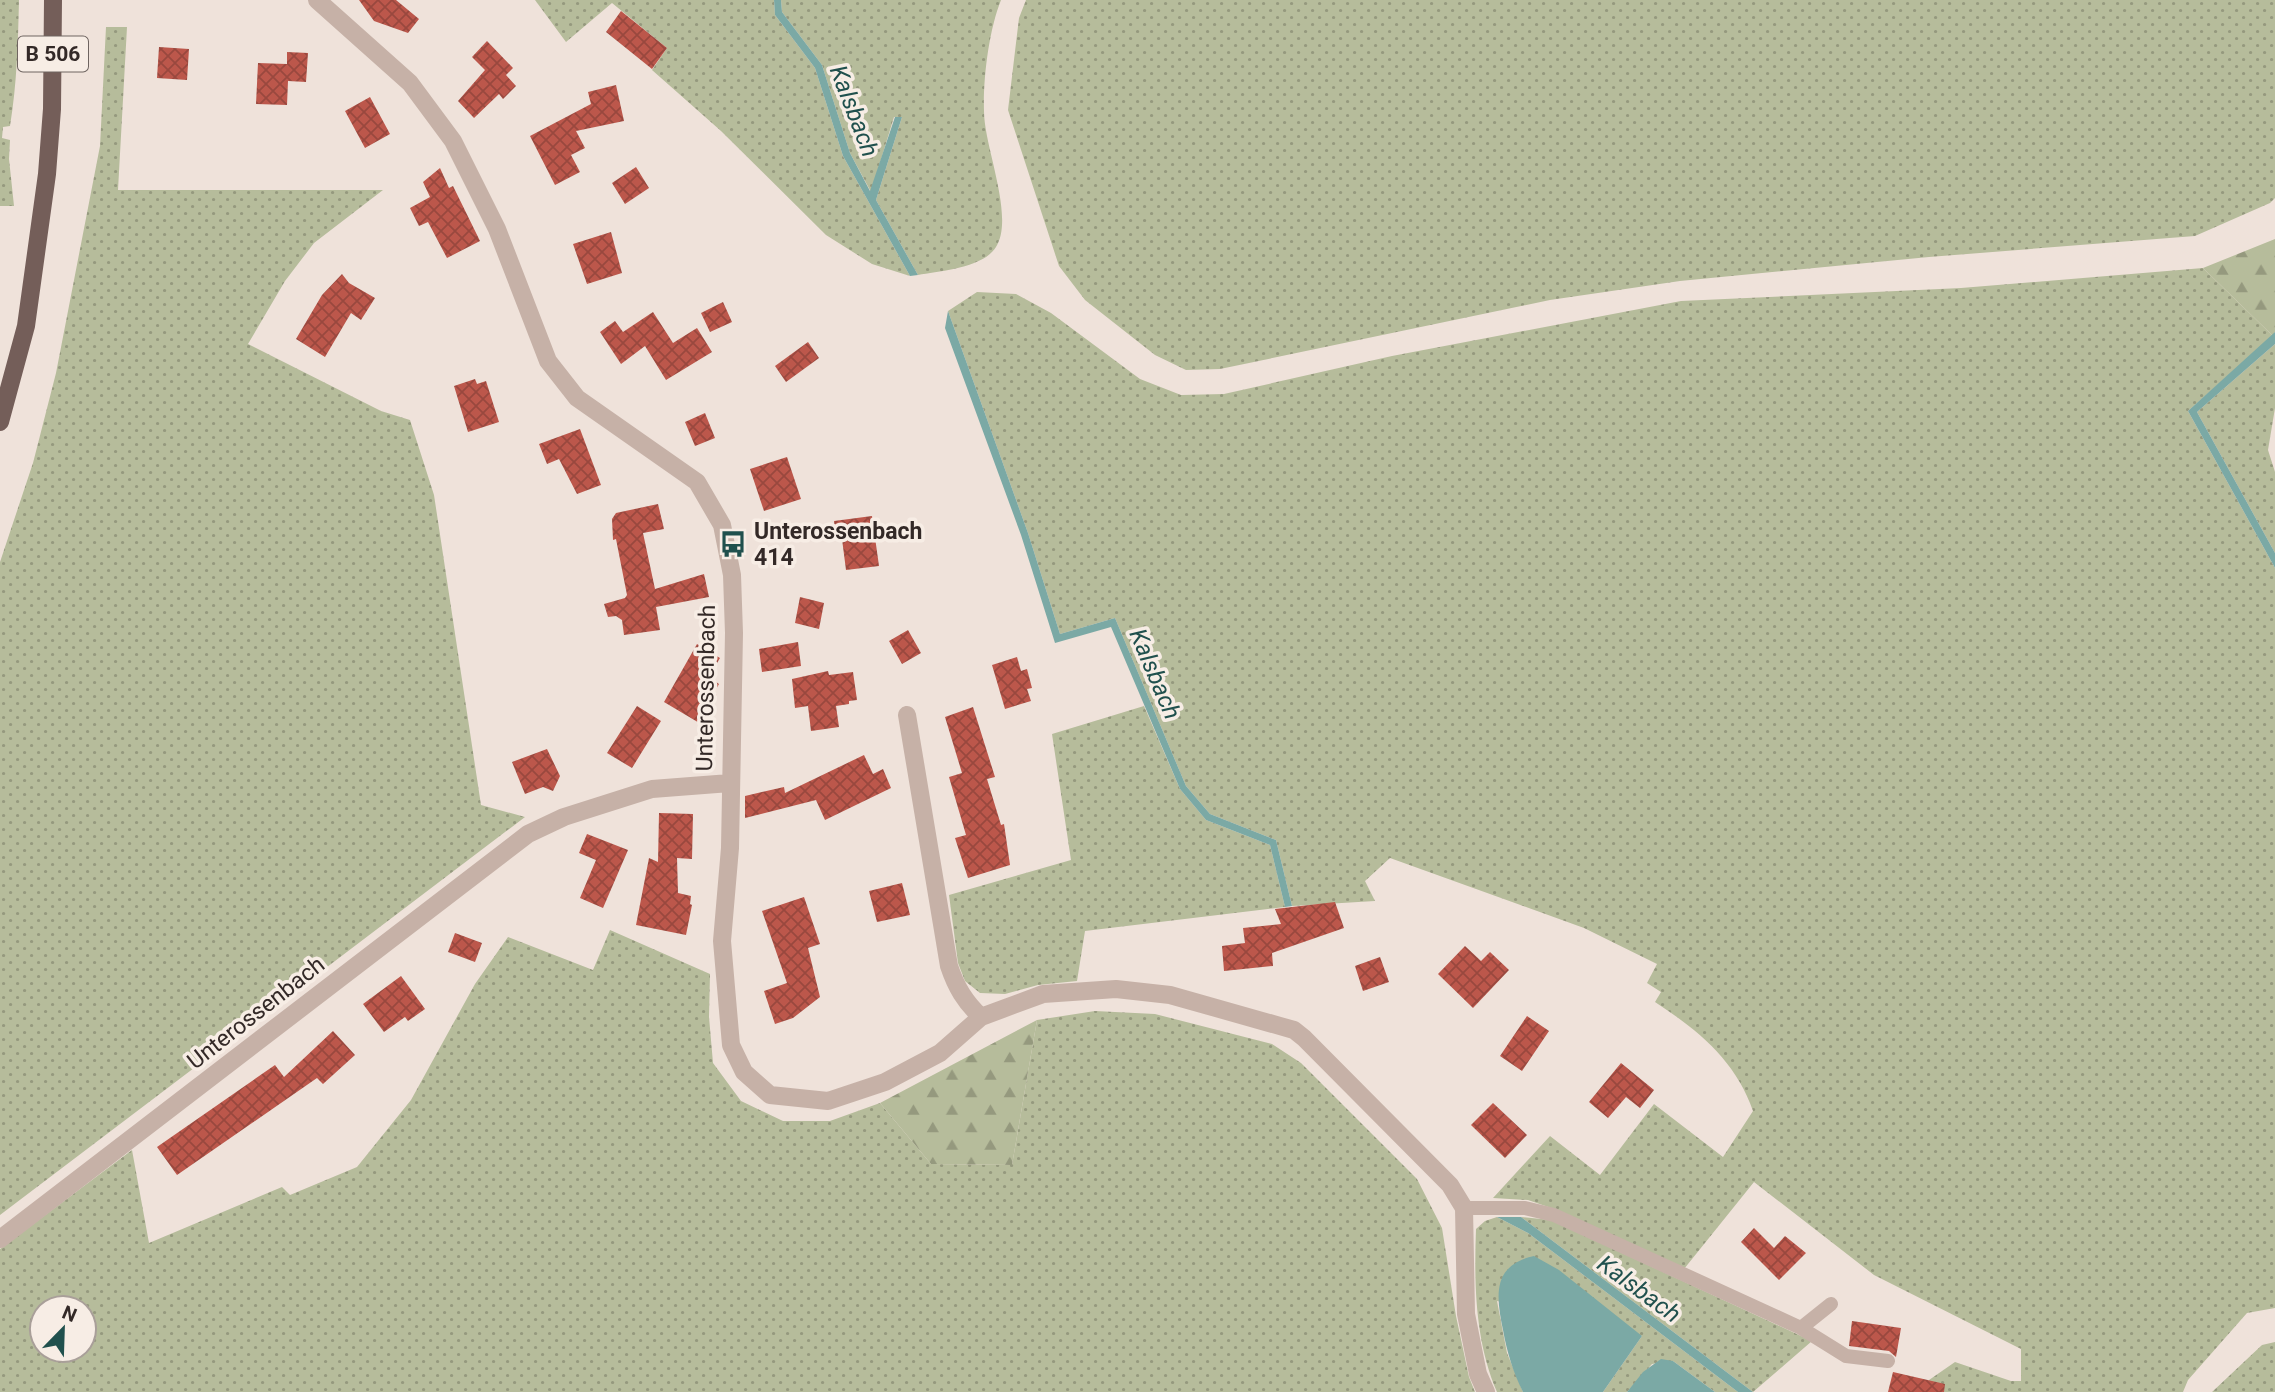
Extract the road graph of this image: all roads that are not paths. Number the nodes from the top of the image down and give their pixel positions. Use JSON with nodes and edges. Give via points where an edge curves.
{"nodes":[{"id":1,"x":53,"y":0,"type":"edge"},
{"id":2,"x":317,"y":0,"type":"edge"},
{"id":3,"x":0,"y":422,"type":"edge"},
{"id":4,"x":908,"y":715,"type":"dead end"},
{"id":5,"x":730,"y":783,"type":"junction"},
{"id":6,"x":982,"y":1017,"type":"junction"},
{"id":7,"x":1464,"y":1208,"type":"junction"},
{"id":8,"x":0,"y":1238,"type":"edge"},
{"id":9,"x":1831,"y":1304,"type":"dead end"},
{"id":10,"x":1801,"y":1328,"type":"junction"},
{"id":11,"x":1888,"y":1362,"type":"dead end"},
{"id":12,"x":1486,"y":1392,"type":"edge"}],
"edges":[{"from":1,"to":3,"type":"main road","number":"B 506","via":[[47,174],[26,326]]},
{"from":2,"to":5,"type":"street","name":"Unterossenbach","via":[[410,83],[453,141],[497,229],[548,361],[577,398],[697,482],[722,525],[732,575],[734,633]]},
{"from":4,"to":6,"type":"street","via":[[948,966],[967,1004]]},
{"from":5,"to":6,"type":"street","via":[[722,941],[731,1045],[744,1072],[771,1094],[828,1101],[885,1082],[940,1053]]},
{"from":5,"to":8,"type":"street","name":"Unterossenbach","via":[[652,789],[564,817],[528,834]]},
{"from":6,"to":7,"type":"street","via":[[1043,994],[1116,989],[1170,995],[1294,1030],[1450,1185]]},
{"from":7,"to":10,"type":"lane","via":[[1525,1208],[1554,1215]]},
{"from":7,"to":12,"type":"street","via":[[1466,1314]]},
{"from":9,"to":10,"type":"lane"},
{"from":10,"to":11,"type":"lane","via":[[1846,1356]]}]}
